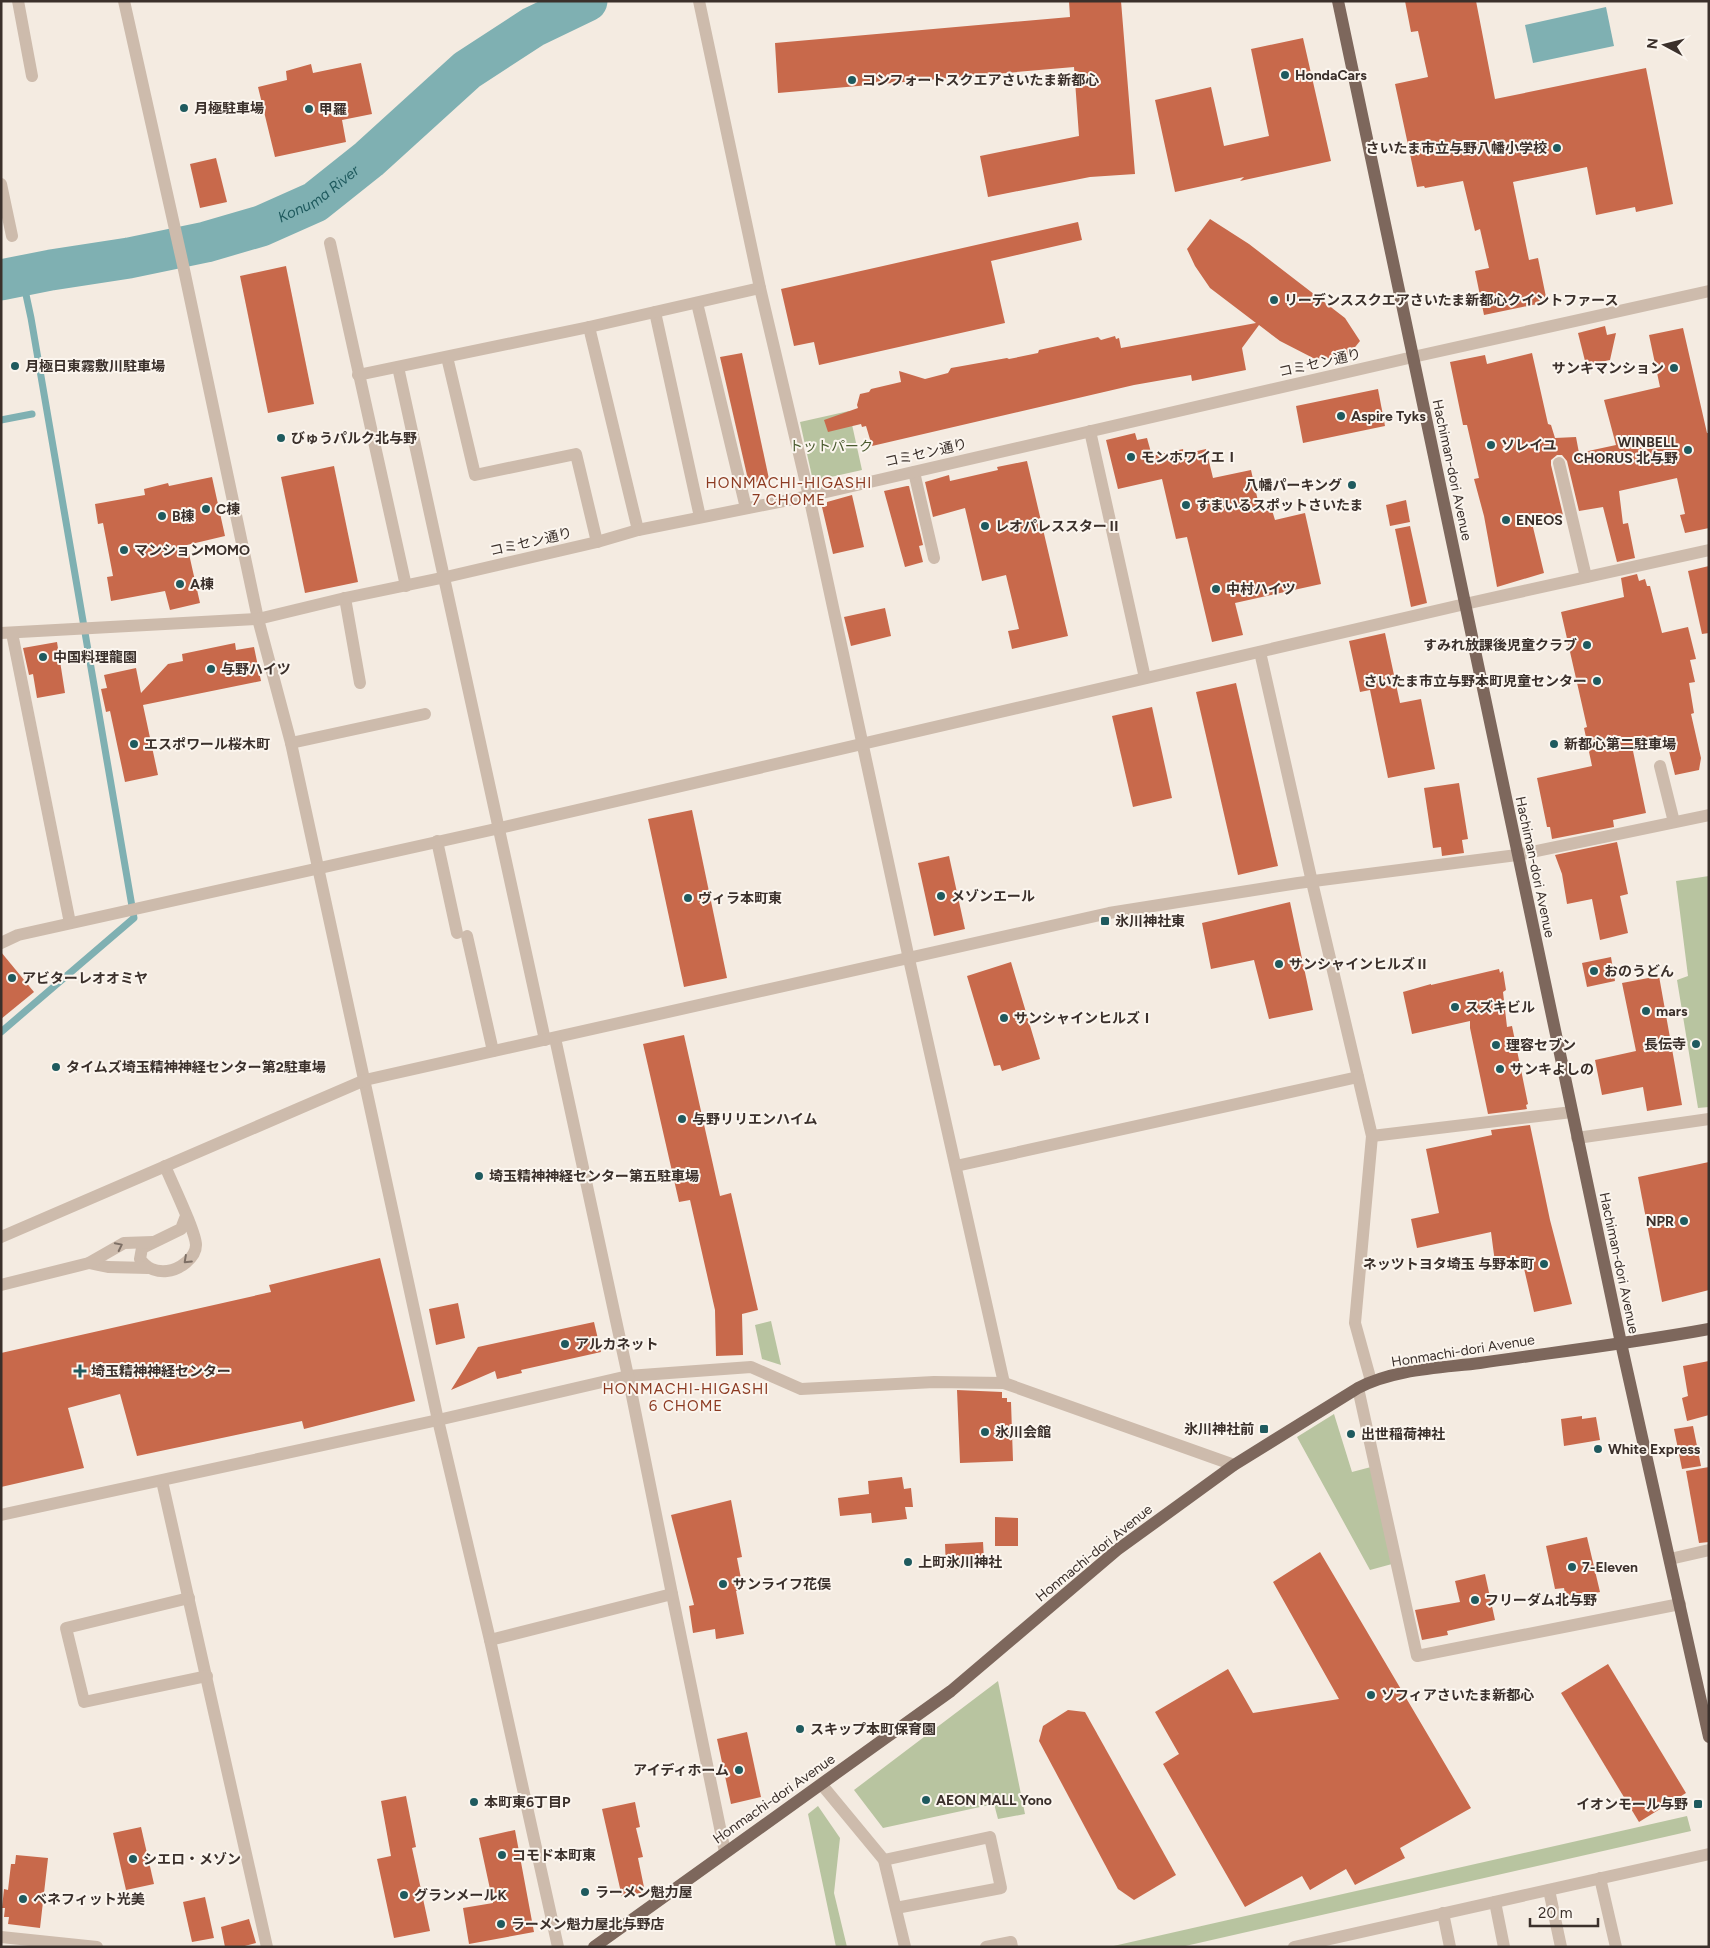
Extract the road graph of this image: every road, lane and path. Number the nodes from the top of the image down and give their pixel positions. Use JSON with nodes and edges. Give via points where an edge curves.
{"nodes":[{"id":1,"x":18,"y":1,"type":"edge"},
{"id":2,"x":124,"y":1,"type":"edge"},
{"id":3,"x":699,"y":1,"type":"edge"},
{"id":4,"x":1338,"y":1,"type":"edge"},
{"id":5,"x":32,"y":76,"type":"dead end"},
{"id":6,"x":1,"y":184,"type":"edge"},
{"id":7,"x":12,"y":236,"type":"dead end"},
{"id":8,"x":330,"y":243,"type":"dead end"},
{"id":9,"x":760,"y":288,"type":"junction"},
{"id":10,"x":1709,"y":292,"type":"edge"},
{"id":11,"x":697,"y":303,"type":"junction"},
{"id":12,"x":655,"y":312,"type":"junction"},
{"id":13,"x":589,"y":327,"type":"junction"},
{"id":14,"x":447,"y":357,"type":"junction"},
{"id":15,"x":1413,"y":357,"type":"junction"},
{"id":16,"x":398,"y":367,"type":"junction"},
{"id":17,"x":358,"y":375,"type":"junction"},
{"id":18,"x":1090,"y":431,"type":"junction"},
{"id":19,"x":1559,"y":463,"type":"dead end"},
{"id":20,"x":914,"y":472,"type":"junction"},
{"id":21,"x":809,"y":496,"type":"junction"},
{"id":22,"x":746,"y":508,"type":"junction"},
{"id":23,"x":700,"y":517,"type":"junction"},
{"id":24,"x":638,"y":530,"type":"junction"},
{"id":25,"x":597,"y":542,"type":"junction"},
{"id":26,"x":1709,"y":550,"type":"edge"},
{"id":27,"x":934,"y":558,"type":"dead end"},
{"id":28,"x":446,"y":577,"type":"junction"},
{"id":29,"x":1586,"y":578,"type":"junction"},
{"id":30,"x":406,"y":586,"type":"junction"},
{"id":31,"x":345,"y":598,"type":"junction"},
{"id":32,"x":1465,"y":604,"type":"junction"},
{"id":33,"x":258,"y":619,"type":"junction"},
{"id":34,"x":6,"y":633,"type":"edge"},
{"id":35,"x":1260,"y":652,"type":"junction"},
{"id":36,"x":1146,"y":678,"type":"junction"},
{"id":37,"x":360,"y":682,"type":"dead end"},
{"id":38,"x":425,"y":714,"type":"dead end"},
{"id":39,"x":291,"y":743,"type":"junction"},
{"id":40,"x":862,"y":743,"type":"junction"},
{"id":41,"x":1660,"y":766,"type":"dead end"},
{"id":42,"x":1709,"y":815,"type":"edge"},
{"id":43,"x":1674,"y":822,"type":"junction"},
{"id":44,"x":500,"y":828,"type":"junction"},
{"id":45,"x":437,"y":841,"type":"junction"},
{"id":46,"x":1517,"y":855,"type":"junction"},
{"id":47,"x":318,"y":868,"type":"junction"},
{"id":48,"x":1312,"y":882,"type":"junction"},
{"id":49,"x":70,"y":923,"type":"junction"},
{"id":50,"x":1,"y":943,"type":"edge"},
{"id":51,"x":909,"y":959,"type":"junction"},
{"id":52,"x":550,"y":1039,"type":"junction"},
{"id":53,"x":493,"y":1051,"type":"junction"},
{"id":54,"x":1358,"y":1077,"type":"junction"},
{"id":55,"x":365,"y":1080,"type":"junction"},
{"id":56,"x":1572,"y":1112,"type":"junction"},
{"id":57,"x":1709,"y":1119,"type":"edge"},
{"id":58,"x":1372,"y":1136,"type":"junction"},
{"id":59,"x":1577,"y":1138,"type":"junction"},
{"id":60,"x":165,"y":1166,"type":"junction"},
{"id":61,"x":956,"y":1166,"type":"junction"},
{"id":62,"x":186,"y":1216,"type":"junction"},
{"id":63,"x":1,"y":1237,"type":"edge"},
{"id":64,"x":153,"y":1242,"type":"junction"},
{"id":65,"x":89,"y":1264,"type":"junction"},
{"id":66,"x":148,"y":1268,"type":"junction"},
{"id":67,"x":1,"y":1285,"type":"edge"},
{"id":68,"x":1709,"y":1329,"type":"edge"},
{"id":69,"x":1621,"y":1343,"type":"junction"},
{"id":70,"x":628,"y":1376,"type":"junction"},
{"id":71,"x":1371,"y":1381,"type":"junction"},
{"id":72,"x":1004,"y":1383,"type":"junction"},
{"id":73,"x":1358,"y":1388,"type":"junction"},
{"id":74,"x":438,"y":1420,"type":"junction"},
{"id":75,"x":1234,"y":1466,"type":"junction"},
{"id":76,"x":162,"y":1481,"type":"junction"},
{"id":77,"x":1,"y":1516,"type":"edge"},
{"id":78,"x":1709,"y":1550,"type":"edge"},
{"id":79,"x":1670,"y":1559,"type":"junction"},
{"id":80,"x":672,"y":1594,"type":"junction"},
{"id":81,"x":189,"y":1598,"type":"junction"},
{"id":82,"x":1680,"y":1604,"type":"junction"},
{"id":83,"x":490,"y":1640,"type":"junction"},
{"id":84,"x":207,"y":1676,"type":"junction"},
{"id":85,"x":1709,"y":1737,"type":"edge"},
{"id":86,"x":822,"y":1785,"type":"junction"},
{"id":87,"x":725,"y":1852,"type":"junction"},
{"id":88,"x":1709,"y":1854,"type":"edge"},
{"id":89,"x":884,"y":1860,"type":"junction"},
{"id":90,"x":1600,"y":1878,"type":"junction"},
{"id":91,"x":1549,"y":1890,"type":"junction"},
{"id":92,"x":1495,"y":1902,"type":"junction"},
{"id":93,"x":896,"y":1908,"type":"junction"},
{"id":94,"x":1443,"y":1913,"type":"junction"},
{"id":95,"x":1,"y":1937,"type":"edge"},
{"id":96,"x":97,"y":1947,"type":"edge"},
{"id":97,"x":267,"y":1947,"type":"edge"},
{"id":98,"x":558,"y":1947,"type":"edge"},
{"id":99,"x":594,"y":1947,"type":"edge"},
{"id":100,"x":905,"y":1947,"type":"edge"},
{"id":101,"x":986,"y":1947,"type":"edge"},
{"id":102,"x":1012,"y":1947,"type":"edge"},
{"id":103,"x":1294,"y":1947,"type":"edge"},
{"id":104,"x":1450,"y":1947,"type":"edge"},
{"id":105,"x":1504,"y":1947,"type":"edge"},
{"id":106,"x":1561,"y":1947,"type":"edge"},
{"id":107,"x":1616,"y":1947,"type":"edge"}],
"edges":[{"from":1,"to":5,"type":"street"},
{"from":2,"to":33,"type":"street"},
{"from":3,"to":9,"type":"street"},
{"from":4,"to":15,"type":"main road","name":"Hachiman-dori Avenue"},
{"from":6,"to":7,"type":"street"},
{"from":8,"to":17,"type":"street"},
{"from":9,"to":11,"type":"street"},
{"from":9,"to":21,"type":"street"},
{"from":10,"to":15,"type":"street","name":"コミセン通り"},
{"from":11,"to":12,"type":"street"},
{"from":11,"to":22,"type":"street"},
{"from":12,"to":13,"type":"street"},
{"from":12,"to":23,"type":"street"},
{"from":13,"to":14,"type":"street"},
{"from":13,"to":24,"type":"street"},
{"from":14,"to":16,"type":"street"},
{"from":14,"to":25,"type":"street","via":[[475,475],[576,454]]},
{"from":15,"to":18,"type":"street","name":"コミセン通り"},
{"from":15,"to":32,"type":"main road","name":"Hachiman-dori Avenue"},
{"from":16,"to":17,"type":"street"},
{"from":16,"to":28,"type":"street"},
{"from":17,"to":30,"type":"street"},
{"from":18,"to":20,"type":"street","name":"コミセン通り"},
{"from":18,"to":36,"type":"street"},
{"from":19,"to":29,"type":"street"},
{"from":20,"to":21,"type":"street","name":"コミセン通り"},
{"from":20,"to":27,"type":"street"},
{"from":21,"to":22,"type":"street","name":"コミセン通り"},
{"from":21,"to":40,"type":"street"},
{"from":22,"to":23,"type":"street","name":"コミセン通り"},
{"from":23,"to":24,"type":"street","name":"コミセン通り"},
{"from":24,"to":25,"type":"street","name":"コミセン通り"},
{"from":25,"to":28,"type":"street","name":"コミセン通り"},
{"from":26,"to":29,"type":"street"},
{"from":28,"to":30,"type":"street","name":"コミセン通り"},
{"from":28,"to":44,"type":"street"},
{"from":29,"to":32,"type":"street"},
{"from":30,"to":31,"type":"street","name":"コミセン通り"},
{"from":31,"to":33,"type":"street","name":"コミセン通り"},
{"from":31,"to":37,"type":"street"},
{"from":32,"to":35,"type":"street"},
{"from":32,"to":46,"type":"main road","name":"Hachiman-dori Avenue"},
{"from":33,"to":34,"type":"street","name":"コミセン通り"},
{"from":33,"to":39,"type":"street"},
{"from":34,"to":49,"type":"street"},
{"from":35,"to":36,"type":"street"},
{"from":35,"to":48,"type":"street"},
{"from":36,"to":40,"type":"street"},
{"from":38,"to":39,"type":"street"},
{"from":39,"to":47,"type":"street"},
{"from":40,"to":44,"type":"street"},
{"from":40,"to":51,"type":"street"},
{"from":41,"to":43,"type":"street"},
{"from":42,"to":43,"type":"street"},
{"from":43,"to":46,"type":"street"},
{"from":44,"to":45,"type":"street"},
{"from":44,"to":52,"type":"street"},
{"from":45,"to":47,"type":"street"},
{"from":45,"to":53,"type":"street"},
{"from":46,"to":48,"type":"street"},
{"from":46,"to":56,"type":"main road","name":"Hachiman-dori Avenue"},
{"from":47,"to":49,"type":"street"},
{"from":47,"to":55,"type":"street"},
{"from":48,"to":51,"type":"street","via":[[1109,913]]},
{"from":48,"to":54,"type":"street"},
{"from":49,"to":50,"type":"street","via":[[18,935]]},
{"from":51,"to":52,"type":"street"},
{"from":51,"to":61,"type":"street"},
{"from":52,"to":53,"type":"street"},
{"from":52,"to":70,"type":"street"},
{"from":53,"to":55,"type":"street"},
{"from":54,"to":58,"type":"street"},
{"from":54,"to":61,"type":"street"},
{"from":55,"to":60,"type":"street"},
{"from":55,"to":74,"type":"street"},
{"from":56,"to":58,"type":"street"},
{"from":56,"to":59,"type":"main road","name":"Hachiman-dori Avenue"},
{"from":57,"to":59,"type":"street"},
{"from":58,"to":71,"type":"street","via":[[1355,1323]]},
{"from":59,"to":69,"type":"main road","name":"Hachiman-dori Avenue"},
{"from":60,"to":62,"type":"street"},
{"from":60,"to":63,"type":"street"},
{"from":61,"to":72,"type":"street"},
{"from":62,"to":64,"type":"street","via":[[181,1229]]},
{"from":62,"to":66,"type":"street","one_way":true,"via":[[196,1239],[195,1252],[188,1261],[170,1271]]},
{"from":65,"to":64,"type":"street","one_way":true,"via":[[124,1243]]},
{"from":64,"to":66,"type":"street","via":[[142,1248],[140,1254]]},
{"from":65,"to":66,"type":"street"},
{"from":65,"to":67,"type":"street"},
{"from":68,"to":69,"type":"main road","name":"Honmachi-dori Avenue"},
{"from":69,"to":71,"type":"main road","name":"Honmachi-dori Avenue","via":[[1413,1372]]},
{"from":69,"to":79,"type":"main road","name":"Hachiman-dori Avenue"},
{"from":70,"to":72,"type":"street","via":[[751,1367],[801,1389],[934,1382]]},
{"from":70,"to":74,"type":"street"},
{"from":70,"to":80,"type":"street"},
{"from":71,"to":73,"type":"main road","name":"Honmachi-dori Avenue"},
{"from":72,"to":75,"type":"street"},
{"from":73,"to":75,"type":"main road","name":"Honmachi-dori Avenue"},
{"from":73,"to":82,"type":"street","via":[[1417,1656]]},
{"from":74,"to":76,"type":"street"},
{"from":74,"to":83,"type":"street"},
{"from":75,"to":86,"type":"main road","name":"Honmachi-dori Avenue","via":[[1117,1550],[951,1690]]},
{"from":76,"to":77,"type":"street"},
{"from":76,"to":81,"type":"street"},
{"from":78,"to":79,"type":"street"},
{"from":79,"to":82,"type":"main road","name":"Hachiman-dori Avenue"},
{"from":80,"to":83,"type":"street"},
{"from":80,"to":87,"type":"street"},
{"from":81,"to":84,"type":"street"},
{"from":81,"to":84,"type":"street","via":[[66,1628],[84,1702]]},
{"from":82,"to":85,"type":"main road","name":"Hachiman-dori Avenue"},
{"from":83,"to":98,"type":"street"},
{"from":84,"to":97,"type":"street"},
{"from":86,"to":87,"type":"main road","name":"Honmachi-dori Avenue"},
{"from":86,"to":89,"type":"street"},
{"from":87,"to":99,"type":"main road","name":"Honmachi-dori Avenue"},
{"from":88,"to":90,"type":"street"},
{"from":89,"to":93,"type":"street"},
{"from":89,"to":93,"type":"street","via":[[990,1837],[1002,1888]]},
{"from":90,"to":91,"type":"street"},
{"from":90,"to":107,"type":"street"},
{"from":91,"to":92,"type":"street"},
{"from":91,"to":106,"type":"street"},
{"from":92,"to":94,"type":"street"},
{"from":92,"to":105,"type":"street"},
{"from":93,"to":100,"type":"street"},
{"from":94,"to":103,"type":"street"},
{"from":94,"to":104,"type":"street"},
{"from":95,"to":96,"type":"street"},
{"from":101,"to":102,"type":"street","via":[[1011,1942]]}]}
